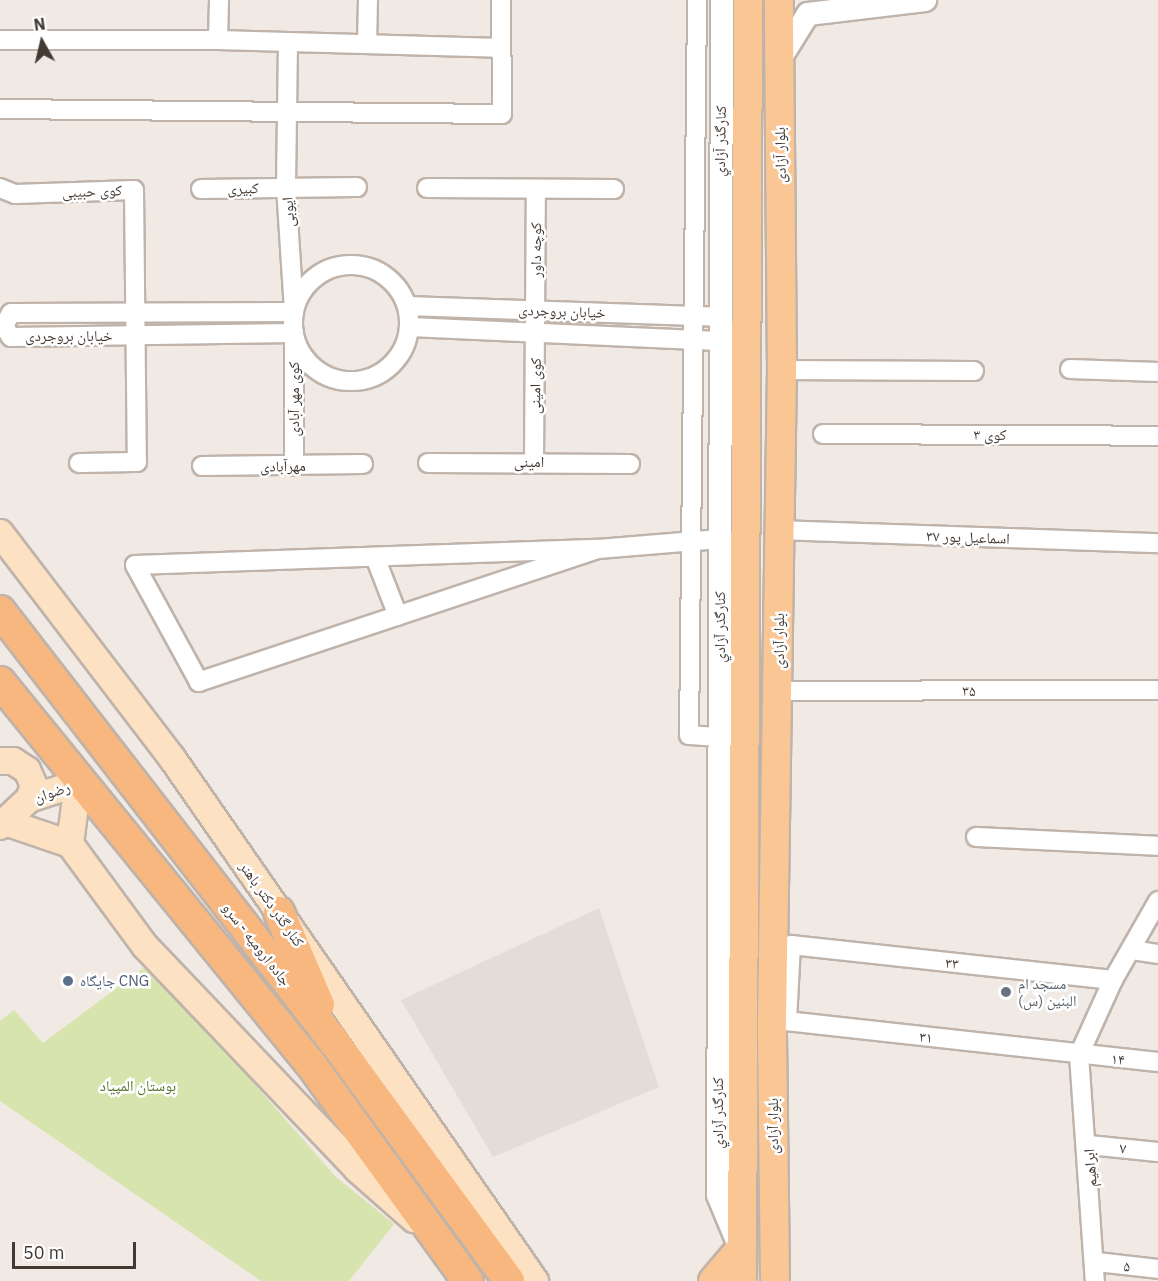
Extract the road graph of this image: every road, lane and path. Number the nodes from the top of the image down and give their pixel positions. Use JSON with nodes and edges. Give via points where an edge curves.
{"nodes":[{"id":1,"x":219,"y":0,"type":"edge"},
{"id":2,"x":368,"y":0,"type":"edge"},
{"id":3,"x":501,"y":0,"type":"edge"},
{"id":4,"x":698,"y":0,"type":"edge"},
{"id":5,"x":722,"y":0,"type":"edge"},
{"id":6,"x":748,"y":0,"type":"edge"},
{"id":7,"x":779,"y":0,"type":"edge"},
{"id":8,"x":925,"y":0,"type":"edge"},
{"id":9,"x":803,"y":7,"type":"edge"},
{"id":10,"x":0,"y":40,"type":"edge"},
{"id":11,"x":218,"y":40,"type":"junction"},
{"id":12,"x":288,"y":42,"type":"junction"},
{"id":13,"x":367,"y":44,"type":"junction"},
{"id":14,"x":500,"y":48,"type":"junction"},
{"id":15,"x":780,"y":59,"type":"junction"},
{"id":16,"x":0,"y":109,"type":"edge"},
{"id":17,"x":286,"y":112,"type":"junction"},
{"id":18,"x":286,"y":187,"type":"junction"},
{"id":19,"x":357,"y":187,"type":"dead end"},
{"id":20,"x":0,"y":188,"type":"edge"},
{"id":21,"x":428,"y":188,"type":"dead end"},
{"id":22,"x":201,"y":189,"type":"dead end"},
{"id":23,"x":536,"y":189,"type":"junction"},
{"id":24,"x":614,"y":189,"type":"dead end"},
{"id":25,"x":407,"y":306,"type":"junction"},
{"id":26,"x":536,"y":310,"type":"junction"},
{"id":27,"x":294,"y":312,"type":"junction"},
{"id":28,"x":134,"y":314,"type":"junction"},
{"id":29,"x":692,"y":316,"type":"junction"},
{"id":30,"x":718,"y":317,"type":"junction"},
{"id":31,"x":410,"y":327,"type":"junction"},
{"id":32,"x":536,"y":331,"type":"junction"},
{"id":33,"x":294,"y":333,"type":"junction"},
{"id":34,"x":737,"y":333,"type":"junction"},
{"id":35,"x":133,"y":336,"type":"junction"},
{"id":36,"x":693,"y":342,"type":"junction"},
{"id":37,"x":1070,"y":369,"type":"dead end"},
{"id":38,"x":782,"y":370,"type":"junction"},
{"id":39,"x":974,"y":371,"type":"dead end"},
{"id":40,"x":1158,"y":372,"type":"edge"},
{"id":41,"x":823,"y":434,"type":"dead end"},
{"id":42,"x":1158,"y":436,"type":"edge"},
{"id":43,"x":534,"y":461,"type":"junction"},
{"id":44,"x":79,"y":463,"type":"dead end"},
{"id":45,"x":428,"y":463,"type":"dead end"},
{"id":46,"x":363,"y":464,"type":"dead end"},
{"id":47,"x":630,"y":464,"type":"dead end"},
{"id":48,"x":202,"y":466,"type":"dead end"},
{"id":49,"x":294,"y":466,"type":"junction"},
{"id":50,"x":779,"y":530,"type":"junction"},
{"id":51,"x":0,"y":533,"type":"edge"},
{"id":52,"x":720,"y":539,"type":"junction"},
{"id":53,"x":692,"y":540,"type":"junction"},
{"id":54,"x":1158,"y":543,"type":"edge"},
{"id":55,"x":598,"y":549,"type":"junction"},
{"id":56,"x":375,"y":557,"type":"junction"},
{"id":57,"x":0,"y":611,"type":"edge"},
{"id":58,"x":399,"y":616,"type":"junction"},
{"id":59,"x":0,"y":682,"type":"edge"},
{"id":60,"x":1158,"y":690,"type":"edge"},
{"id":61,"x":780,"y":691,"type":"junction"},
{"id":62,"x":719,"y":737,"type":"junction"},
{"id":63,"x":0,"y":761,"type":"edge"},
{"id":64,"x":78,"y":783,"type":"junction"},
{"id":65,"x":30,"y":799,"type":"junction"},
{"id":66,"x":3,"y":824,"type":"edge"},
{"id":67,"x":976,"y":837,"type":"dead end"},
{"id":68,"x":70,"y":844,"type":"junction"},
{"id":69,"x":1158,"y":846,"type":"edge"},
{"id":70,"x":1158,"y":901,"type":"edge"},
{"id":71,"x":279,"y":912,"type":"junction"},
{"id":72,"x":1132,"y":950,"type":"junction"},
{"id":73,"x":1158,"y":954,"type":"edge"},
{"id":74,"x":1113,"y":980,"type":"junction"},
{"id":75,"x":780,"y":1021,"type":"junction"},
{"id":76,"x":335,"y":1043,"type":"junction"},
{"id":77,"x":1079,"y":1055,"type":"junction"},
{"id":78,"x":1158,"y":1062,"type":"edge"},
{"id":79,"x":1089,"y":1145,"type":"junction"},
{"id":80,"x":1158,"y":1152,"type":"edge"},
{"id":81,"x":446,"y":1248,"type":"junction"},
{"id":82,"x":740,"y":1249,"type":"junction"},
{"id":83,"x":1097,"y":1262,"type":"junction"},
{"id":84,"x":1158,"y":1269,"type":"edge"},
{"id":85,"x":468,"y":1281,"type":"edge"},
{"id":86,"x":509,"y":1281,"type":"edge"},
{"id":87,"x":536,"y":1281,"type":"edge"},
{"id":88,"x":713,"y":1281,"type":"edge"},
{"id":89,"x":742,"y":1281,"type":"edge"},
{"id":90,"x":775,"y":1281,"type":"edge"},
{"id":91,"x":1095,"y":1281,"type":"edge"}],
"edges":[{"from":1,"to":11,"type":"street"},
{"from":2,"to":13,"type":"street"},
{"from":3,"to":14,"type":"street"},
{"from":4,"to":29,"type":"street"},
{"from":5,"to":30,"type":"street","name":"کنارگذر آزادي"},
{"from":6,"to":34,"type":"main road","name":"بلوار آزادی"},
{"from":7,"to":15,"type":"main road","name":"بلوار آزادی"},
{"from":8,"to":9,"type":"street"},
{"from":9,"to":15,"type":"street"},
{"from":10,"to":11,"type":"street"},
{"from":11,"to":12,"type":"street"},
{"from":12,"to":13,"type":"street"},
{"from":12,"to":17,"type":"street","name":"ایوبی"},
{"from":13,"to":14,"type":"street"},
{"from":14,"to":17,"type":"street","via":[[502,114]]},
{"from":15,"to":38,"type":"main road","name":"بلوار آزادی"},
{"from":16,"to":17,"type":"street"},
{"from":17,"to":18,"type":"street","name":"ایوبی"},
{"from":18,"to":19,"type":"street","name":"کبیری"},
{"from":18,"to":22,"type":"street","name":"کبیری"},
{"from":18,"to":27,"type":"street","name":"ایوبی"},
{"from":20,"to":28,"type":"street","name":"کوی حبیبی","via":[[15,194],[134,190]]},
{"from":21,"to":23,"type":"street"},
{"from":23,"to":24,"type":"street"},
{"from":23,"to":26,"type":"street","name":"کوچه داور"},
{"from":25,"to":26,"type":"street","name":"خیابان بروجردی"},
{"from":25,"to":27,"type":"street","via":[[385,275],[348,265],[313,279]]},
{"from":25,"to":31,"type":"street"},
{"from":26,"to":29,"type":"street","name":"خیابان بروجردی"},
{"from":26,"to":32,"type":"street","name":"کوی امینی"},
{"from":27,"to":28,"type":"street","name":"خیابان بروجردی"},
{"from":27,"to":33,"type":"street"},
{"from":28,"to":35,"type":"street"},
{"from":28,"to":35,"type":"street","name":"خیابان بروجردی","via":[[11,313],[4,326],[11,337]]},
{"from":29,"to":30,"type":"street","name":"خیابان بروجردی"},
{"from":29,"to":36,"type":"street"},
{"from":30,"to":34,"type":"street"},
{"from":31,"to":32,"type":"street","name":"خیابان بروجردی"},
{"from":31,"to":33,"type":"street","via":[[396,361],[364,380],[345,381],[319,371],[300,351]]},
{"from":32,"to":36,"type":"street","name":"خیابان بروجردی"},
{"from":32,"to":43,"type":"street","name":"کوی امینی"},
{"from":33,"to":35,"type":"street","name":"خیابان بروجردی"},
{"from":33,"to":49,"type":"street","name":"کوی مهر آبادی"},
{"from":34,"to":36,"type":"street","name":"خیابان بروجردی"},
{"from":34,"to":52,"type":"street","name":"کنارگذر آزادي"},
{"from":34,"to":82,"type":"main road","name":"بلوار آزادی"},
{"from":35,"to":44,"type":"street","via":[[137,462]]},
{"from":36,"to":53,"type":"street"},
{"from":37,"to":40,"type":"street"},
{"from":38,"to":39,"type":"street"},
{"from":38,"to":50,"type":"main road","name":"بلوار آزادی"},
{"from":41,"to":42,"type":"street","name":"کوی ۳"},
{"from":43,"to":45,"type":"street","name":"امینی"},
{"from":43,"to":47,"type":"street","name":"امینی"},
{"from":46,"to":49,"type":"street","name":"مهرآبادی"},
{"from":48,"to":49,"type":"street","name":"مهرآبادی"},
{"from":50,"to":54,"type":"street","name":"اسماعیل پور ۳۷"},
{"from":50,"to":61,"type":"main road","name":"بلوار آزادی"},
{"from":51,"to":71,"type":"main road","name":"کنار گذر دکتر باهنر","via":[[172,758]]},
{"from":52,"to":53,"type":"street"},
{"from":52,"to":62,"type":"street","name":"کنارگذر آزادي"},
{"from":53,"to":55,"type":"street"},
{"from":53,"to":62,"type":"street","via":[[689,735]]},
{"from":55,"to":56,"type":"street"},
{"from":55,"to":58,"type":"street"},
{"from":56,"to":58,"type":"street"},
{"from":56,"to":58,"type":"street","via":[[135,565],[199,682]]},
{"from":57,"to":76,"type":"highway","name":"جاده ارومیه - سرو"},
{"from":59,"to":64,"type":"highway"},
{"from":60,"to":61,"type":"street","name":"۳۵"},
{"from":61,"to":75,"type":"main road","name":"بلوار آزادی"},
{"from":62,"to":82,"type":"street","name":"کنارگذر آزادي","via":[[718,1195]]},
{"from":63,"to":65,"type":"main road","via":[[13,761],[27,770],[34,786]]},
{"from":64,"to":65,"type":"main road","name":"رضوان"},
{"from":64,"to":68,"type":"main road"},
{"from":64,"to":81,"type":"highway","via":[[310,1063]]},
{"from":65,"to":66,"type":"main road","name":"رضوان"},
{"from":66,"to":68,"type":"main road"},
{"from":67,"to":69,"type":"street"},
{"from":68,"to":81,"type":"main road","via":[[146,946],[357,1169]]},
{"from":70,"to":72,"type":"street"},
{"from":71,"to":76,"type":"highway"},
{"from":71,"to":87,"type":"main road","name":"کنار گذر دکتر باهنر"},
{"from":72,"to":73,"type":"street"},
{"from":72,"to":74,"type":"street"},
{"from":74,"to":75,"type":"street","name":"۳۳","via":[[791,945]]},
{"from":74,"to":77,"type":"street"},
{"from":75,"to":77,"type":"street","name":"۳۱"},
{"from":75,"to":90,"type":"main road","name":"بلوار آزادی"},
{"from":76,"to":86,"type":"highway","name":"جاده ارومیه - سرو"},
{"from":77,"to":78,"type":"street","name":"۱۴"},
{"from":77,"to":79,"type":"street","name":"ابراهیم"},
{"from":79,"to":80,"type":"street","name":"۷"},
{"from":79,"to":83,"type":"street","name":"ابراهیم"},
{"from":81,"to":85,"type":"highway"},
{"from":82,"to":88,"type":"main road"},
{"from":82,"to":89,"type":"main road","name":"بلوار آزادی"},
{"from":83,"to":84,"type":"street","name":"۵"},
{"from":83,"to":91,"type":"street","name":"ابراهیم"}]}
